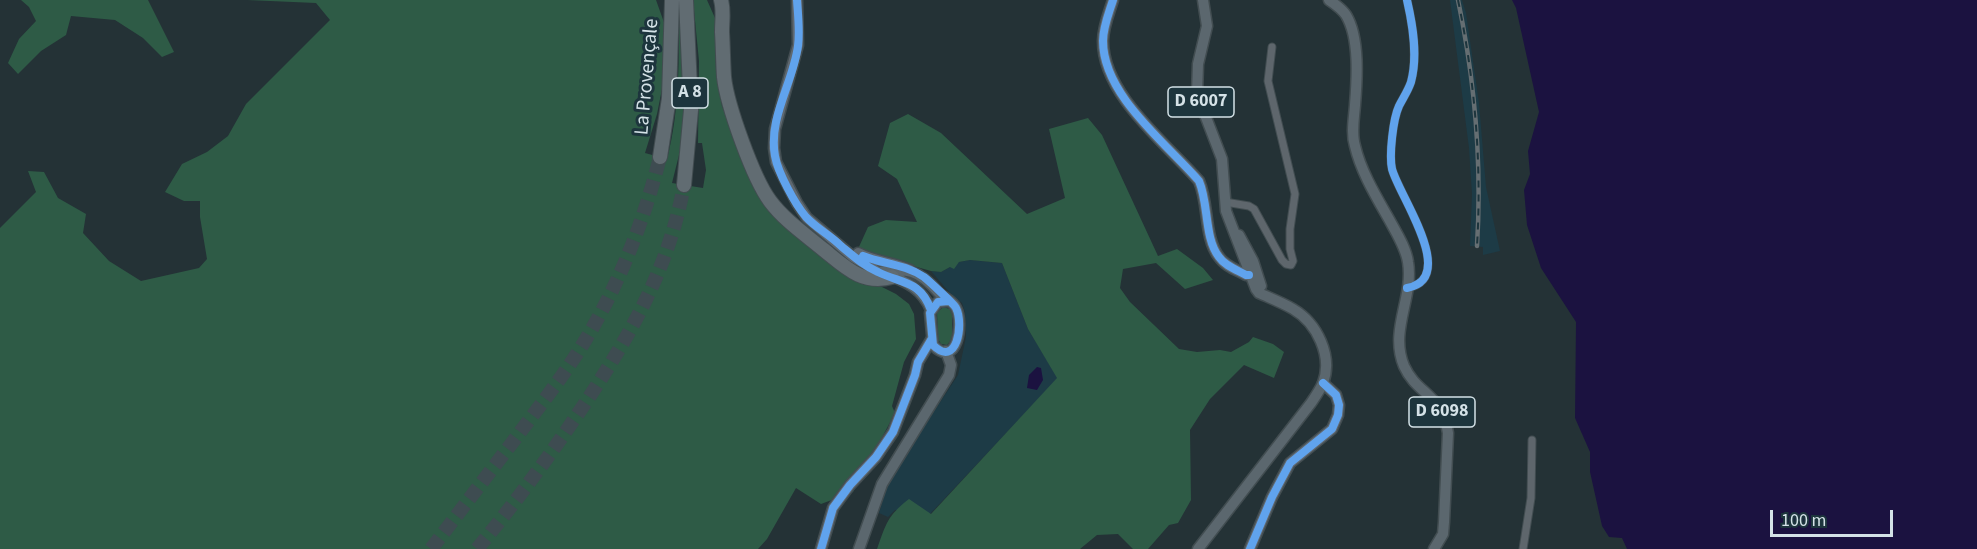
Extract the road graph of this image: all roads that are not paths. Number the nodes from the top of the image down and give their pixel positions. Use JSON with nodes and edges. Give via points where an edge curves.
{"nodes":[{"id":1,"x":672,"y":0,"type":"edge"},
{"id":2,"x":686,"y":0,"type":"edge"},
{"id":3,"x":715,"y":0,"type":"edge"},
{"id":4,"x":721,"y":0,"type":"edge"},
{"id":5,"x":797,"y":0,"type":"edge"},
{"id":6,"x":1113,"y":0,"type":"edge"},
{"id":7,"x":1203,"y":0,"type":"edge"},
{"id":8,"x":1329,"y":0,"type":"edge"},
{"id":9,"x":1407,"y":0,"type":"edge"},
{"id":10,"x":722,"y":28,"type":"junction"},
{"id":11,"x":1272,"y":47,"type":"dead end"},
{"id":12,"x":660,"y":157,"type":"tunnel mouth"},
{"id":13,"x":684,"y":185,"type":"tunnel mouth"},
{"id":14,"x":1225,"y":202,"type":"junction"},
{"id":15,"x":841,"y":245,"type":"junction"},
{"id":16,"x":844,"y":266,"type":"junction"},
{"id":17,"x":1251,"y":269,"type":"junction"},
{"id":18,"x":910,"y":270,"type":"junction"},
{"id":19,"x":878,"y":272,"type":"junction"},
{"id":20,"x":892,"y":277,"type":"junction"},
{"id":21,"x":1407,"y":288,"type":"junction"},
{"id":22,"x":948,"y":301,"type":"junction"},
{"id":23,"x":931,"y":310,"type":"junction"},
{"id":24,"x":931,"y":340,"type":"junction"},
{"id":25,"x":956,"y":345,"type":"junction"},
{"id":26,"x":942,"y":351,"type":"junction"},
{"id":27,"x":915,"y":375,"type":"junction"},
{"id":28,"x":1323,"y":383,"type":"junction"},
{"id":29,"x":939,"y":392,"type":"junction"},
{"id":30,"x":1532,"y":440,"type":"dead end"},
{"id":31,"x":821,"y":549,"type":"edge"},
{"id":32,"x":859,"y":549,"type":"edge"},
{"id":33,"x":1198,"y":549,"type":"edge"},
{"id":34,"x":1250,"y":549,"type":"edge"},
{"id":35,"x":1434,"y":549,"type":"edge"},
{"id":36,"x":1523,"y":549,"type":"edge"}],
"edges":[{"from":1,"to":12,"type":"highway","name":"La Provençale","number":"A 8","via":[[670,82]]},
{"from":2,"to":13,"type":"highway","name":"La Provençale","number":"A 8","via":[[691,110]]},
{"from":3,"to":10,"type":"highway"},
{"from":4,"to":10,"type":"highway"},
{"from":5,"to":15,"type":"main road","via":[[798,45],[777,120],[775,155],[802,211]]},
{"from":6,"to":17,"type":"main road","via":[[1104,28],[1105,59],[1125,100],[1199,181],[1205,194],[1212,244],[1219,258],[1233,268]]},
{"from":7,"to":14,"type":"main road","number":"D 6007","via":[[1207,34],[1198,64],[1197,94],[1222,159]]},
{"from":8,"to":21,"type":"main road","number":"D 6098","via":[[1347,16],[1354,43],[1354,145],[1403,245],[1408,263]]},
{"from":9,"to":21,"type":"street","via":[[1414,57],[1411,81],[1396,116],[1392,169],[1425,244],[1429,265],[1420,282]]},
{"from":10,"to":16,"type":"highway","via":[[727,92],[757,180],[780,213]]},
{"from":11,"to":14,"type":"street","via":[[1268,81],[1295,194],[1290,229],[1292,265],[1282,260],[1254,209]]},
{"from":14,"to":17,"type":"main road","number":"D 6007"},
{"from":15,"to":18,"type":"main road"},
{"from":15,"to":19,"type":"main road"},
{"from":16,"to":19,"type":"highway"},
{"from":16,"to":20,"type":"highway","via":[[865,278]]},
{"from":17,"to":28,"type":"main road","number":"D 6007","via":[[1267,297],[1294,309],[1318,335],[1326,363]]},
{"from":18,"to":19,"type":"main road"},
{"from":18,"to":22,"type":"main road","via":[[925,278]]},
{"from":19,"to":20,"type":"main road"},
{"from":20,"to":23,"type":"main road","via":[[919,290]]},
{"from":21,"to":35,"type":"main road","number":"D 6098","via":[[1398,331],[1400,352],[1412,379],[1440,407],[1448,433],[1443,534]]},
{"from":22,"to":23,"type":"main road","via":[[938,302]]},
{"from":22,"to":25,"type":"main road","via":[[958,313]]},
{"from":23,"to":24,"type":"main road"},
{"from":24,"to":26,"type":"main road"},
{"from":24,"to":27,"type":"main road"},
{"from":25,"to":26,"type":"main road"},
{"from":25,"to":29,"type":"main road","via":[[957,363]]},
{"from":26,"to":27,"type":"main road","via":[[928,356]]},
{"from":26,"to":29,"type":"main road","via":[[951,370]]},
{"from":27,"to":31,"type":"main road","via":[[887,442],[833,508]]},
{"from":28,"to":33,"type":"main road"},
{"from":28,"to":34,"type":"main road","via":[[1336,395],[1339,405],[1332,429],[1290,463]]},
{"from":29,"to":32,"type":"main road","via":[[882,484]]},
{"from":30,"to":36,"type":"street","via":[[1531,498]]}]}
